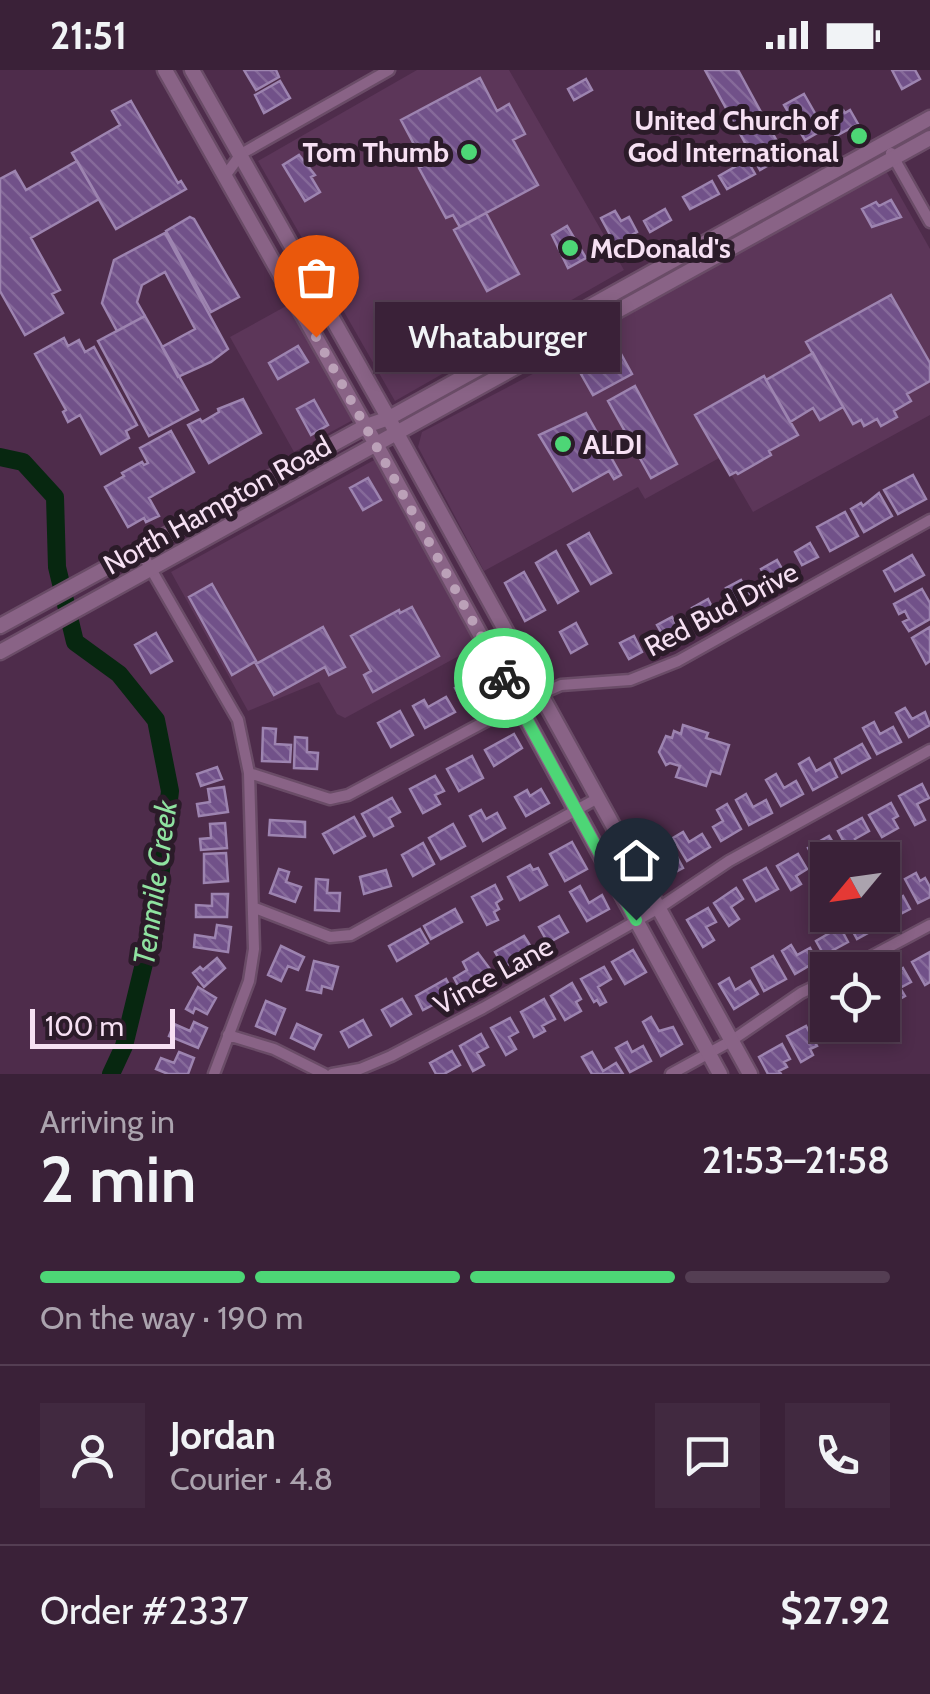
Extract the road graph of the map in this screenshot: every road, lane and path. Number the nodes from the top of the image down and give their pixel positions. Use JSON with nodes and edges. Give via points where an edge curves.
{"nodes":[{"id":1,"x":192,"y":70,"type":"edge"},
{"id":2,"x":389,"y":70,"type":"edge"},
{"id":3,"x":169,"y":71,"type":"edge"},
{"id":4,"x":930,"y":118,"type":"edge"},
{"id":5,"x":930,"y":138,"type":"edge"},
{"id":6,"x":885,"y":144,"type":"junction"},
{"id":7,"x":241,"y":154,"type":"junction"},
{"id":8,"x":894,"y":158,"type":"junction"},
{"id":9,"x":225,"y":176,"type":"junction"},
{"id":10,"x":930,"y":222,"type":"edge"},
{"id":11,"x":291,"y":243,"type":"junction"},
{"id":12,"x":270,"y":255,"type":"junction"},
{"id":13,"x":630,"y":285,"type":"junction"},
{"id":14,"x":638,"y":301,"type":"junction"},
{"id":15,"x":327,"y":308,"type":"junction"},
{"id":16,"x":306,"y":320,"type":"junction"},
{"id":17,"x":504,"y":354,"type":"junction"},
{"id":18,"x":513,"y":370,"type":"junction"},
{"id":19,"x":389,"y":418,"type":"junction"},
{"id":20,"x":366,"y":426,"type":"junction"},
{"id":21,"x":398,"y":434,"type":"junction"},
{"id":22,"x":377,"y":446,"type":"junction"},
{"id":23,"x":927,"y":522,"type":"edge"},
{"id":24,"x":930,"y":536,"type":"edge"},
{"id":25,"x":140,"y":550,"type":"junction"},
{"id":26,"x":151,"y":571,"type":"junction"},
{"id":27,"x":0,"y":626,"type":"edge"},
{"id":28,"x":6,"y":649,"type":"edge"},
{"id":29,"x":541,"y":694,"type":"junction"},
{"id":30,"x":518,"y":704,"type":"junction"},
{"id":31,"x":930,"y":750,"type":"edge"},
{"id":32,"x":249,"y":772,"type":"junction"},
{"id":33,"x":598,"y":798,"type":"junction"},
{"id":34,"x":576,"y":810,"type":"junction"},
{"id":35,"x":255,"y":908,"type":"junction"},
{"id":36,"x":659,"y":908,"type":"junction"},
{"id":37,"x":636,"y":920,"type":"junction"},
{"id":38,"x":930,"y":924,"type":"edge"},
{"id":39,"x":879,"y":952,"type":"edge"},
{"id":40,"x":810,"y":989,"type":"edge"},
{"id":41,"x":228,"y":1035,"type":"junction"},
{"id":42,"x":732,"y":1040,"type":"junction"},
{"id":43,"x":709,"y":1053,"type":"junction"},
{"id":44,"x":214,"y":1074,"type":"edge"},
{"id":45,"x":328,"y":1074,"type":"edge"},
{"id":46,"x":671,"y":1074,"type":"edge"},
{"id":47,"x":720,"y":1074,"type":"edge"},
{"id":48,"x":750,"y":1074,"type":"edge"}],
"edges":[{"from":1,"to":7,"type":"main road"},
{"from":2,"to":7,"type":"street"},
{"from":3,"to":9,"type":"main road"},
{"from":4,"to":6,"type":"main road","name":"North Hampton Road"},
{"from":5,"to":8,"type":"main road","name":"North Hampton Road"},
{"from":6,"to":8,"type":"street"},
{"from":6,"to":13,"type":"main road","name":"North Hampton Road"},
{"from":7,"to":9,"type":"street"},
{"from":7,"to":11,"type":"main road"},
{"from":8,"to":10,"type":"street"},
{"from":8,"to":14,"type":"main road","name":"North Hampton Road"},
{"from":9,"to":12,"type":"main road"},
{"from":11,"to":12,"type":"main road"},
{"from":11,"to":15,"type":"main road"},
{"from":12,"to":16,"type":"main road"},
{"from":13,"to":14,"type":"main road"},
{"from":13,"to":17,"type":"main road","name":"North Hampton Road"},
{"from":14,"to":18,"type":"main road","name":"North Hampton Road"},
{"from":15,"to":16,"type":"main road"},
{"from":15,"to":19,"type":"main road"},
{"from":16,"to":20,"type":"main road"},
{"from":17,"to":18,"type":"main road"},
{"from":17,"to":19,"type":"main road","name":"North Hampton Road"},
{"from":18,"to":21,"type":"main road","name":"North Hampton Road"},
{"from":19,"to":20,"type":"main road","name":"North Hampton Road"},
{"from":19,"to":21,"type":"main road"},
{"from":20,"to":22,"type":"main road"},
{"from":20,"to":25,"type":"main road","name":"North Hampton Road"},
{"from":21,"to":22,"type":"main road","name":"North Hampton Road"},
{"from":21,"to":29,"type":"main road"},
{"from":22,"to":26,"type":"main road","name":"North Hampton Road"},
{"from":22,"to":30,"type":"main road"},
{"from":23,"to":24,"type":"street"},
{"from":23,"to":29,"type":"street","name":"Red Bud Drive","via":[[678,661],[630,680],[562,685]]},
{"from":25,"to":26,"type":"street"},
{"from":25,"to":27,"type":"main road","name":"North Hampton Road"},
{"from":26,"to":28,"type":"main road","name":"North Hampton Road"},
{"from":26,"to":32,"type":"street","via":[[238,720]]},
{"from":29,"to":30,"type":"street","name":"Red Bud Drive"},
{"from":29,"to":33,"type":"main road"},
{"from":30,"to":32,"type":"street","name":"Red Bud Drive","via":[[330,799]]},
{"from":30,"to":34,"type":"main road"},
{"from":31,"to":36,"type":"street","name":"Vince Lane","via":[[729,861]]},
{"from":32,"to":35,"type":"street"},
{"from":33,"to":34,"type":"street"},
{"from":33,"to":36,"type":"main road"},
{"from":34,"to":35,"type":"street","via":[[352,934],[330,937]]},
{"from":34,"to":37,"type":"main road"},
{"from":35,"to":41,"type":"street","via":[[249,981]]},
{"from":36,"to":37,"type":"street","name":"Vince Lane"},
{"from":36,"to":42,"type":"main road"},
{"from":37,"to":43,"type":"main road"},
{"from":37,"to":45,"type":"street","name":"Vince Lane","via":[[391,1056]]},
{"from":38,"to":39,"type":"street"},
{"from":40,"to":42,"type":"street"},
{"from":41,"to":44,"type":"street"},
{"from":41,"to":45,"type":"street"},
{"from":42,"to":43,"type":"street"},
{"from":42,"to":48,"type":"main road"},
{"from":43,"to":46,"type":"street"},
{"from":43,"to":47,"type":"main road"}]}
